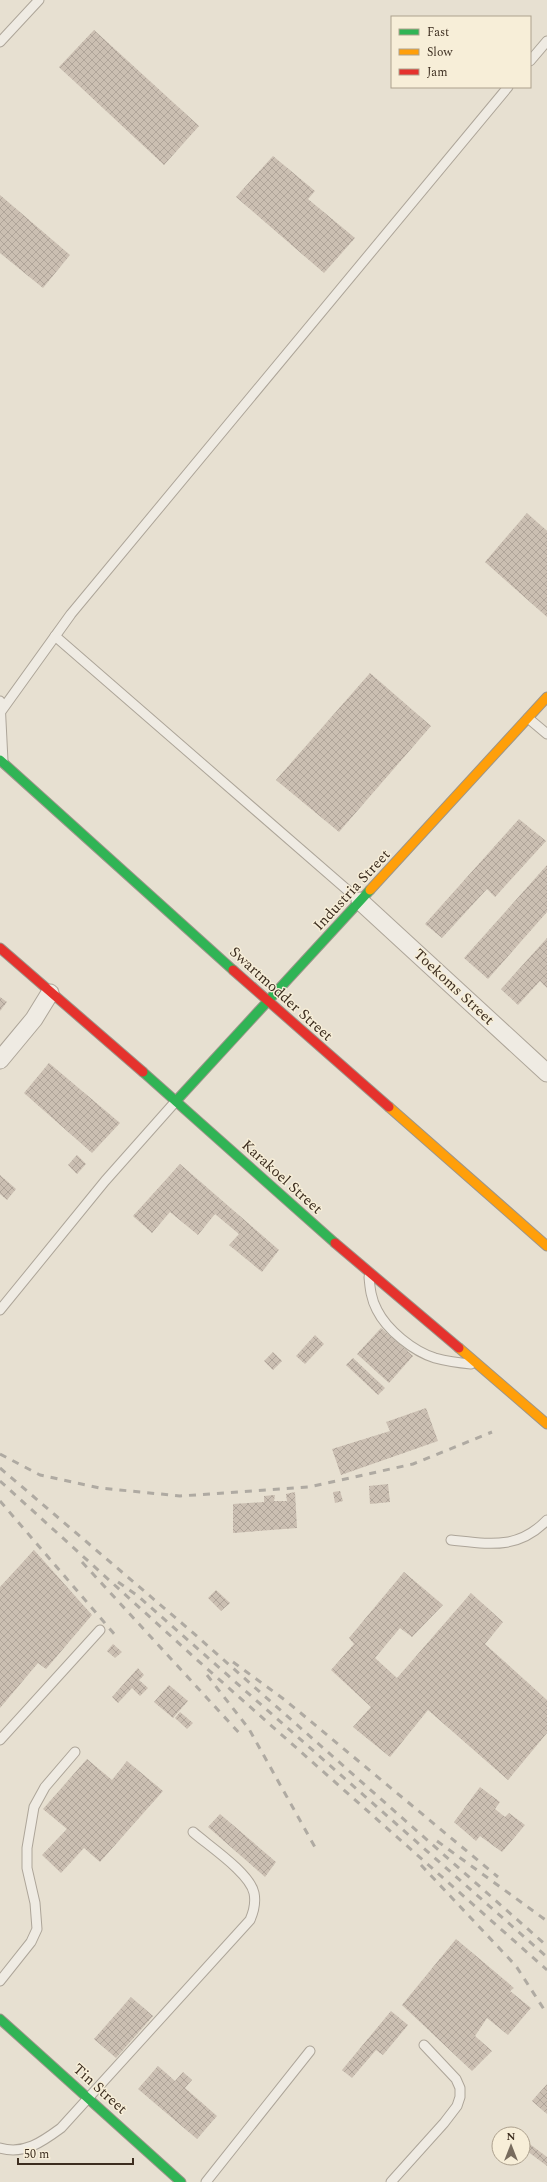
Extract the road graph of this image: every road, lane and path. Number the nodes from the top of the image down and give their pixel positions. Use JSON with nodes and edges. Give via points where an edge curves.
{"nodes":[{"id":1,"x":39,"y":0,"type":"edge"},
{"id":2,"x":547,"y":41,"type":"edge"},
{"id":3,"x":0,"y":42,"type":"edge"},
{"id":4,"x":531,"y":60,"type":"edge"},
{"id":5,"x":507,"y":88,"type":"edge"},
{"id":6,"x":55,"y":636,"type":"junction"},
{"id":7,"x":547,"y":697,"type":"edge"},
{"id":8,"x":1,"y":705,"type":"edge"},
{"id":9,"x":528,"y":718,"type":"junction"},
{"id":10,"x":547,"y":734,"type":"edge"},
{"id":11,"x":1,"y":761,"type":"edge"},
{"id":12,"x":360,"y":901,"type":"junction"},
{"id":13,"x":0,"y":948,"type":"edge"},
{"id":14,"x":50,"y":993,"type":"junction"},
{"id":15,"x":268,"y":1001,"type":"junction"},
{"id":16,"x":0,"y":1060,"type":"edge"},
{"id":17,"x":547,"y":1073,"type":"edge"},
{"id":18,"x":176,"y":1101,"type":"junction"},
{"id":19,"x":547,"y":1246,"type":"edge"},
{"id":20,"x":369,"y":1274,"type":"junction"},
{"id":21,"x":0,"y":1310,"type":"edge"},
{"id":22,"x":481,"y":1366,"type":"junction"},
{"id":23,"x":547,"y":1424,"type":"edge"},
{"id":24,"x":547,"y":1520,"type":"edge"},
{"id":25,"x":451,"y":1540,"type":"dead end"},
{"id":26,"x":100,"y":1630,"type":"dead end"},
{"id":27,"x":0,"y":1740,"type":"edge"},
{"id":28,"x":76,"y":1752,"type":"dead end"},
{"id":29,"x":193,"y":1832,"type":"dead end"},
{"id":30,"x":0,"y":1981,"type":"edge"},
{"id":31,"x":0,"y":2019,"type":"edge"},
{"id":32,"x":424,"y":2045,"type":"dead end"},
{"id":33,"x":310,"y":2051,"type":"dead end"},
{"id":34,"x":90,"y":2098,"type":"junction"},
{"id":35,"x":0,"y":2148,"type":"edge"},
{"id":36,"x":181,"y":2182,"type":"edge"},
{"id":37,"x":206,"y":2182,"type":"edge"},
{"id":38,"x":391,"y":2182,"type":"edge"}],
"edges":[{"from":1,"to":3,"type":"lane"},
{"from":2,"to":4,"type":"lane"},
{"from":5,"to":6,"type":"lane","via":[[70,614]]},
{"from":6,"to":8,"type":"lane"},
{"from":6,"to":12,"type":"lane"},
{"from":7,"to":9,"type":"street","name":"Industria Street"},
{"from":8,"to":11,"type":"lane"},
{"from":9,"to":10,"type":"lane"},
{"from":9,"to":12,"type":"street","name":"Industria Street"},
{"from":11,"to":15,"type":"street","name":"Swartmodder Street"},
{"from":12,"to":15,"type":"street","name":"Industria Street"},
{"from":12,"to":17,"type":"street","name":"Toekoms Street"},
{"from":13,"to":14,"type":"street","name":"Karakoel Street"},
{"from":14,"to":16,"type":"street","via":[[34,1019]]},
{"from":14,"to":18,"type":"street","name":"Karakoel Street"},
{"from":15,"to":18,"type":"street","name":"Industria Street"},
{"from":15,"to":19,"type":"street","name":"Swartmodder Street"},
{"from":18,"to":20,"type":"street","name":"Karakoel Street"},
{"from":18,"to":21,"type":"lane","via":[[105,1181]]},
{"from":20,"to":22,"type":"street","name":"Karakoel Street"},
{"from":20,"to":22,"type":"lane","via":[[370,1289],[377,1310],[385,1322],[403,1339],[434,1358]]},
{"from":22,"to":23,"type":"street","name":"Karakoel Street"},
{"from":24,"to":25,"type":"lane","via":[[538,1529],[513,1542],[484,1544]]},
{"from":26,"to":27,"type":"lane"},
{"from":28,"to":30,"type":"lane","via":[[45,1787],[34,1807],[27,1848],[27,1868],[35,1903],[37,1929],[31,1942]]},
{"from":29,"to":34,"type":"lane","via":[[248,1881],[254,1892],[254,1910],[241,1932]]},
{"from":31,"to":34,"type":"street","name":"Tin Street"},
{"from":32,"to":38,"type":"lane","via":[[456,2079],[460,2097],[457,2106],[444,2123]]},
{"from":33,"to":37,"type":"lane"},
{"from":34,"to":35,"type":"lane","via":[[61,2128],[33,2147],[21,2150]]},
{"from":34,"to":36,"type":"street","name":"Tin Street"}]}
